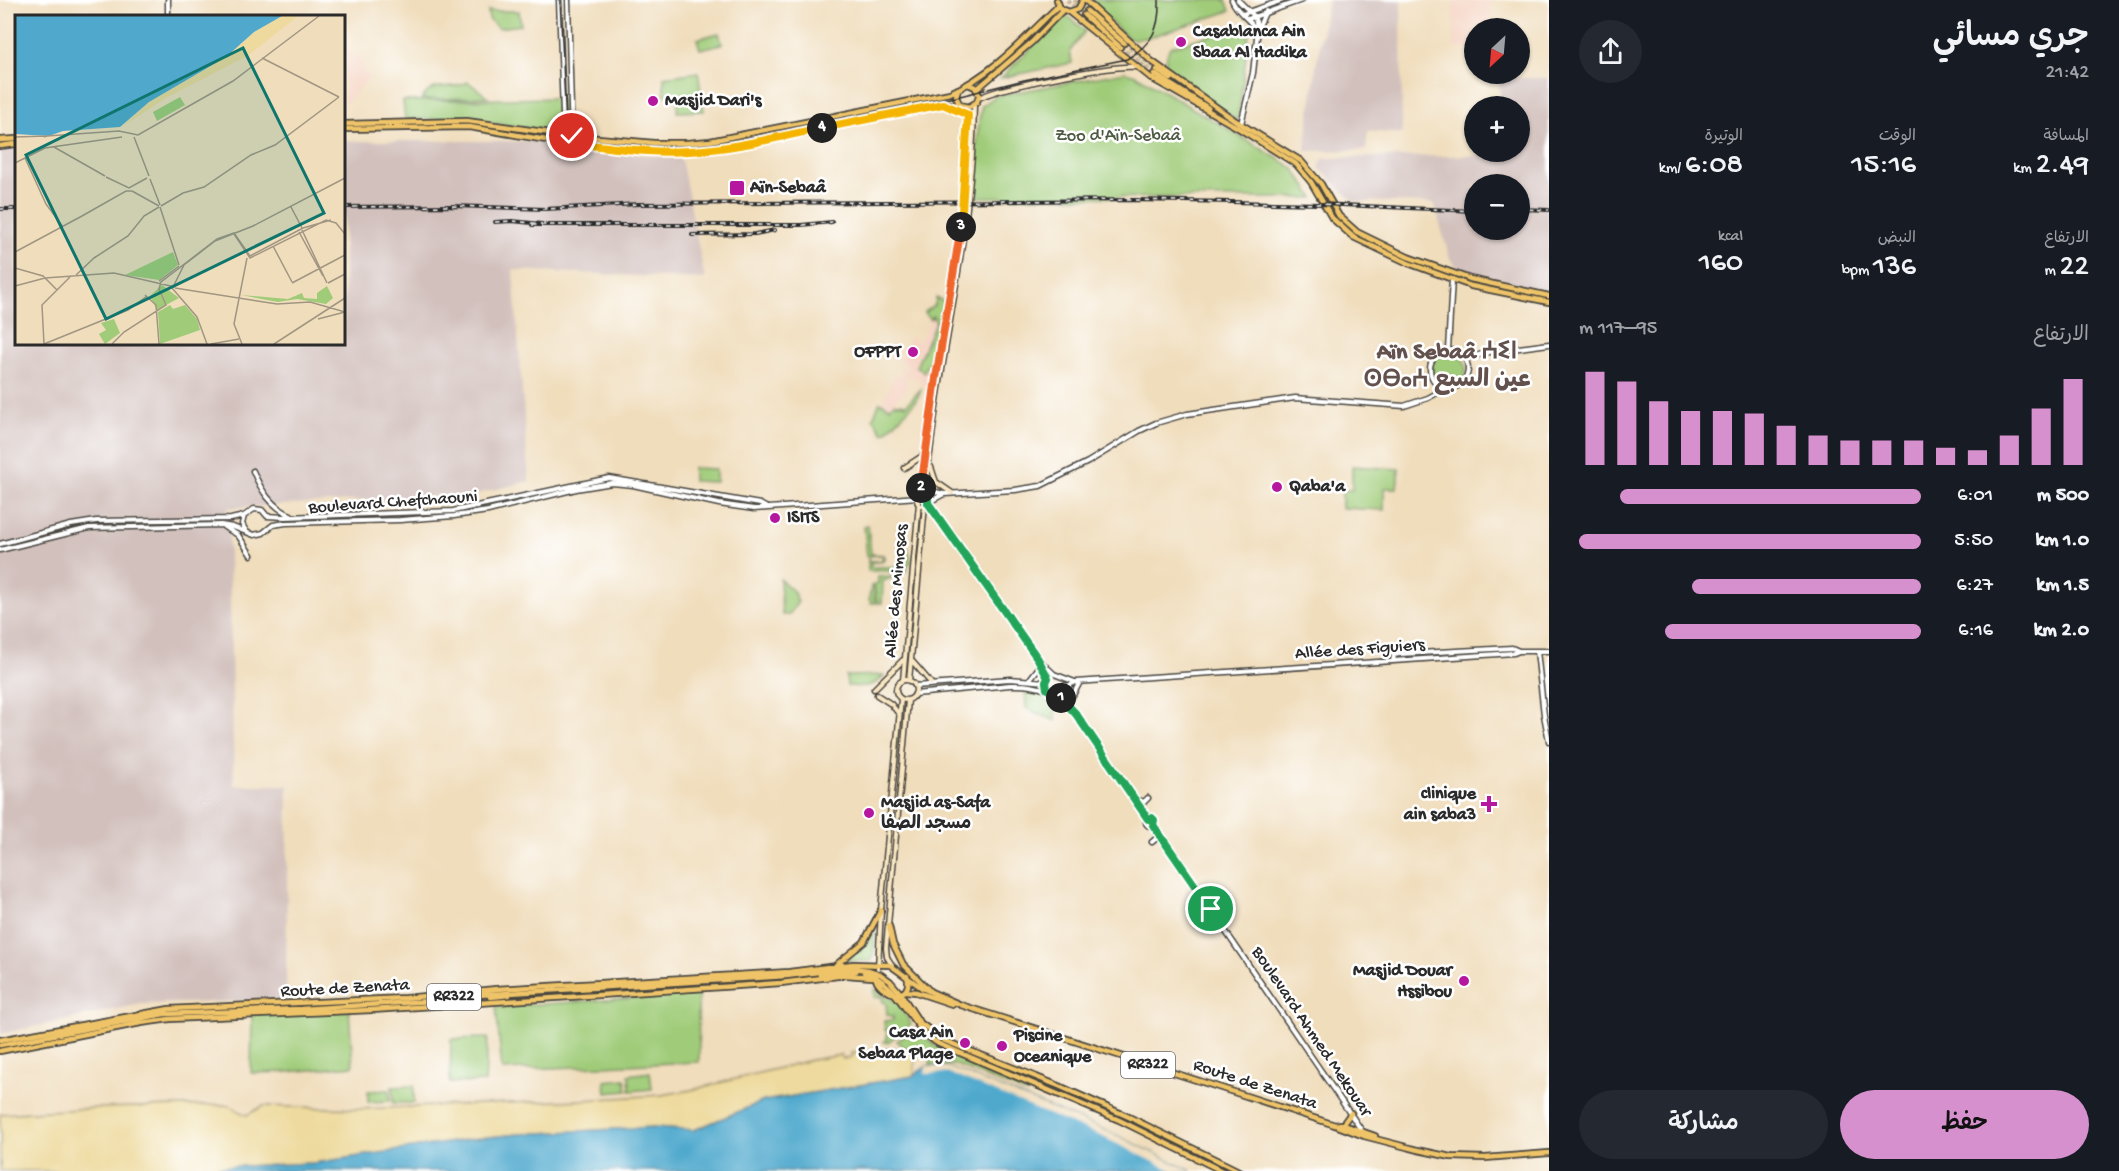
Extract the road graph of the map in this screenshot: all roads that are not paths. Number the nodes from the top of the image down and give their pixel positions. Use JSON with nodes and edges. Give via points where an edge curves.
{"nodes":[{"id":1,"x":559,"y":0,"type":"edge"},
{"id":2,"x":568,"y":0,"type":"edge"},
{"id":3,"x":1084,"y":0,"type":"edge"},
{"id":4,"x":1232,"y":0,"type":"edge"},
{"id":5,"x":1238,"y":0,"type":"edge"},
{"id":6,"x":1283,"y":0,"type":"edge"},
{"id":7,"x":1302,"y":0,"type":"edge"},
{"id":8,"x":1059,"y":5,"type":"edge"},
{"id":9,"x":1266,"y":11,"type":"junction"},
{"id":10,"x":1070,"y":12,"type":"junction"},
{"id":11,"x":1250,"y":12,"type":"junction"},
{"id":12,"x":1085,"y":13,"type":"tunnel mouth"},
{"id":13,"x":1243,"y":14,"type":"junction"},
{"id":14,"x":1254,"y":16,"type":"junction"},
{"id":15,"x":1248,"y":18,"type":"junction"},
{"id":16,"x":1258,"y":30,"type":"junction"},
{"id":17,"x":1122,"y":45,"type":"tunnel mouth"},
{"id":18,"x":1136,"y":67,"type":"junction"},
{"id":19,"x":968,"y":84,"type":"junction"},
{"id":20,"x":958,"y":89,"type":"junction"},
{"id":21,"x":977,"y":89,"type":"junction"},
{"id":22,"x":979,"y":98,"type":"junction"},
{"id":23,"x":943,"y":104,"type":"junction"},
{"id":24,"x":962,"y":106,"type":"junction"},
{"id":25,"x":974,"y":106,"type":"junction"},
{"id":26,"x":968,"y":115,"type":"junction"},
{"id":27,"x":1236,"y":121,"type":"junction"},
{"id":28,"x":348,"y":126,"type":"edge"},
{"id":29,"x":1241,"y":127,"type":"junction"},
{"id":30,"x":565,"y":135,"type":"junction"},
{"id":31,"x":572,"y":136,"type":"junction"},
{"id":32,"x":15,"y":139,"type":"edge"},
{"id":33,"x":0,"y":140,"type":"edge"},
{"id":34,"x":564,"y":143,"type":"junction"},
{"id":35,"x":572,"y":143,"type":"junction"},
{"id":36,"x":15,"y":144,"type":"edge"},
{"id":37,"x":0,"y":146,"type":"edge"},
{"id":38,"x":1452,"y":279,"type":"junction"},
{"id":39,"x":1549,"y":296,"type":"edge"},
{"id":40,"x":1549,"y":302,"type":"edge"},
{"id":41,"x":1549,"y":344,"type":"edge"},
{"id":42,"x":1448,"y":350,"type":"junction"},
{"id":43,"x":1465,"y":359,"type":"junction"},
{"id":44,"x":1436,"y":384,"type":"junction"},
{"id":45,"x":1446,"y":388,"type":"junction"},
{"id":46,"x":1434,"y":395,"type":"junction"},
{"id":47,"x":924,"y":455,"type":"junction"},
{"id":48,"x":930,"y":463,"type":"junction"},
{"id":49,"x":904,"y":468,"type":"dead end"},
{"id":50,"x":253,"y":471,"type":"dead end"},
{"id":51,"x":952,"y":493,"type":"junction"},
{"id":52,"x":944,"y":494,"type":"junction"},
{"id":53,"x":926,"y":495,"type":"junction"},
{"id":54,"x":919,"y":499,"type":"junction"},
{"id":55,"x":927,"y":503,"type":"junction"},
{"id":56,"x":767,"y":508,"type":"junction"},
{"id":57,"x":244,"y":516,"type":"junction"},
{"id":58,"x":267,"y":516,"type":"junction"},
{"id":59,"x":295,"y":517,"type":"junction"},
{"id":60,"x":221,"y":525,"type":"junction"},
{"id":61,"x":267,"y":528,"type":"junction"},
{"id":62,"x":246,"y":531,"type":"junction"},
{"id":63,"x":0,"y":544,"type":"edge"},
{"id":64,"x":0,"y":550,"type":"edge"},
{"id":65,"x":251,"y":555,"type":"dead end"},
{"id":66,"x":1519,"y":651,"type":"junction"},
{"id":67,"x":1537,"y":651,"type":"junction"},
{"id":68,"x":1549,"y":651,"type":"edge"},
{"id":69,"x":904,"y":659,"type":"junction"},
{"id":70,"x":1038,"y":659,"type":"junction"},
{"id":71,"x":912,"y":660,"type":"junction"},
{"id":72,"x":1393,"y":661,"type":"junction"},
{"id":73,"x":1041,"y":666,"type":"junction"},
{"id":74,"x":1054,"y":674,"type":"junction"},
{"id":75,"x":903,"y":680,"type":"junction"},
{"id":76,"x":1029,"y":680,"type":"junction"},
{"id":77,"x":1047,"y":680,"type":"junction"},
{"id":78,"x":1065,"y":680,"type":"junction"},
{"id":79,"x":909,"y":681,"type":"junction"},
{"id":80,"x":1078,"y":682,"type":"junction"},
{"id":81,"x":931,"y":683,"type":"junction"},
{"id":82,"x":915,"y":686,"type":"junction"},
{"id":83,"x":874,"y":689,"type":"dead end"},
{"id":84,"x":1047,"y":689,"type":"junction"},
{"id":85,"x":1064,"y":689,"type":"junction"},
{"id":86,"x":915,"y":694,"type":"junction"},
{"id":87,"x":1054,"y":694,"type":"junction"},
{"id":88,"x":877,"y":695,"type":"dead end"},
{"id":89,"x":901,"y":699,"type":"junction"},
{"id":90,"x":908,"y":700,"type":"junction"},
{"id":91,"x":1068,"y":704,"type":"junction"},
{"id":92,"x":899,"y":714,"type":"junction"},
{"id":93,"x":1549,"y":741,"type":"edge"},
{"id":94,"x":1134,"y":797,"type":"junction"},
{"id":95,"x":1148,"y":798,"type":"dead end"},
{"id":96,"x":1163,"y":840,"type":"junction"},
{"id":97,"x":1152,"y":842,"type":"dead end"},
{"id":98,"x":881,"y":910,"type":"junction"},
{"id":99,"x":889,"y":926,"type":"junction"},
{"id":100,"x":835,"y":966,"type":"junction"},
{"id":101,"x":892,"y":966,"type":"junction"},
{"id":102,"x":878,"y":970,"type":"junction"},
{"id":103,"x":907,"y":976,"type":"junction"},
{"id":104,"x":930,"y":992,"type":"junction"},
{"id":105,"x":901,"y":993,"type":"junction"},
{"id":106,"x":961,"y":1005,"type":"junction"},
{"id":107,"x":0,"y":1043,"type":"edge"},
{"id":108,"x":0,"y":1051,"type":"edge"},
{"id":109,"x":1351,"y":1113,"type":"junction"},
{"id":110,"x":1343,"y":1124,"type":"junction"},
{"id":111,"x":1335,"y":1125,"type":"junction"},
{"id":112,"x":1363,"y":1133,"type":"junction"},
{"id":113,"x":1549,"y":1153,"type":"edge"},
{"id":114,"x":1222,"y":1171,"type":"edge"},
{"id":115,"x":1239,"y":1171,"type":"edge"}],
"edges":[{"from":1,"to":30,"type":"street"},
{"from":2,"to":31,"type":"street"},
{"from":3,"to":10,"type":"main road"},
{"from":3,"to":27,"type":"main road","via":[[1136,49]]},
{"from":4,"to":13,"type":"street"},
{"from":5,"to":11,"type":"street"},
{"from":6,"to":11,"type":"street"},
{"from":7,"to":9,"type":"street"},
{"from":8,"to":10,"type":"main road"},
{"from":8,"to":19,"type":"main road","via":[[1007,56]]},
{"from":8,"to":21,"type":"main road","via":[[1032,42]]},
{"from":9,"to":14,"type":"street"},
{"from":9,"to":16,"type":"street"},
{"from":10,"to":18,"type":"main road"},
{"from":11,"to":13,"type":"street"},
{"from":11,"to":14,"type":"street"},
{"from":12,"to":17,"type":"main road"},
{"from":13,"to":15,"type":"street"},
{"from":14,"to":15,"type":"street"},
{"from":14,"to":16,"type":"street"},
{"from":15,"to":16,"type":"street"},
{"from":16,"to":29,"type":"street"},
{"from":18,"to":22,"type":"main road","via":[[1070,76]]},
{"from":18,"to":29,"type":"main road","via":[[1171,91]]},
{"from":19,"to":20,"type":"main road"},
{"from":19,"to":21,"type":"main road"},
{"from":20,"to":24,"type":"main road","via":[[956,97]]},
{"from":20,"to":31,"type":"main road","via":[[701,142],[654,143]]},
{"from":21,"to":22,"type":"main road"},
{"from":22,"to":25,"type":"main road"},
{"from":23,"to":24,"type":"main road"},
{"from":23,"to":26,"type":"main road"},
{"from":23,"to":35,"type":"main road","via":[[702,150],[653,151]]},
{"from":24,"to":25,"type":"main road"},
{"from":24,"to":26,"type":"main road","name":"Allée des Mimosas"},
{"from":25,"to":48,"type":"main road","via":[[968,213]]},
{"from":26,"to":47,"type":"main road","name":"Allée des Mimosas","via":[[963,214]]},
{"from":27,"to":29,"type":"main road"},
{"from":27,"to":29,"type":"main road","via":[[1156,72]]},
{"from":28,"to":30,"type":"main road","via":[[467,122]]},
{"from":28,"to":34,"type":"main road","via":[[469,127]]},
{"from":29,"to":38,"type":"main road","via":[[1296,164],[1332,218],[1348,234],[1400,260]]},
{"from":29,"to":39,"type":"main road","via":[[1301,161],[1321,184],[1339,216],[1357,232],[1408,257],[1461,276]]},
{"from":30,"to":31,"type":"main road"},
{"from":30,"to":34,"type":"street"},
{"from":31,"to":35,"type":"street"},
{"from":32,"to":33,"type":"main road"},
{"from":34,"to":35,"type":"main road"},
{"from":36,"to":37,"type":"main road"},
{"from":38,"to":40,"type":"main road"},
{"from":38,"to":42,"type":"street"},
{"from":41,"to":43,"type":"street"},
{"from":42,"to":43,"type":"street"},
{"from":42,"to":44,"type":"street","via":[[1432,362],[1431,376]]},
{"from":43,"to":45,"type":"street","via":[[1468,372],[1464,382]]},
{"from":44,"to":45,"type":"street"},
{"from":44,"to":46,"type":"street"},
{"from":45,"to":46,"type":"street"},
{"from":46,"to":51,"type":"street","via":[[1404,406],[1295,398],[1187,414],[1139,431],[1040,486]]},
{"from":47,"to":49,"type":"main road"},
{"from":47,"to":54,"type":"main road","name":"Allée des Mimosas"},
{"from":48,"to":51,"type":"main road","via":[[936,482]]},
{"from":48,"to":53,"type":"main road"},
{"from":50,"to":59,"type":"street","via":[[267,498]]},
{"from":51,"to":52,"type":"street"},
{"from":52,"to":53,"type":"street"},
{"from":52,"to":55,"type":"street"},
{"from":53,"to":54,"type":"main road"},
{"from":53,"to":55,"type":"main road"},
{"from":54,"to":55,"type":"main road"},
{"from":54,"to":56,"type":"street","name":"Boulevard Chefchaouni"},
{"from":54,"to":69,"type":"main road","name":"Allée des Mimosas"},
{"from":55,"to":70,"type":"street"},
{"from":55,"to":71,"type":"main road","name":"Allée des Mimosas"},
{"from":56,"to":59,"type":"street","name":"Boulevard Chefchaouni","via":[[609,478],[453,510]]},
{"from":56,"to":61,"type":"street","name":"Boulevard Chefchaouni","via":[[732,506],[612,483],[454,516],[286,523]]},
{"from":57,"to":58,"type":"street","name":"Boulevard Chefchaouni","via":[[254,509]]},
{"from":57,"to":62,"type":"street","via":[[242,524]]},
{"from":57,"to":63,"type":"street","name":"Boulevard Chefchaouni","via":[[82,523]]},
{"from":58,"to":59,"type":"street","name":"Boulevard Chefchaouni"},
{"from":58,"to":61,"type":"street"},
{"from":60,"to":62,"type":"street","name":"Boulevard Chefchaouni"},
{"from":60,"to":64,"type":"street","name":"Boulevard Chefchaouni","via":[[89,528]]},
{"from":60,"to":65,"type":"street","via":[[238,535]]},
{"from":61,"to":62,"type":"street","name":"Boulevard Chefchaouni","via":[[259,535]]},
{"from":66,"to":67,"type":"street"},
{"from":66,"to":72,"type":"street","name":"Allée des Figuiers"},
{"from":66,"to":72,"type":"street","name":"Allée des Figuiers","via":[[1512,648],[1394,654]]},
{"from":67,"to":68,"type":"street"},
{"from":67,"to":93,"type":"street"},
{"from":69,"to":75,"type":"main road","name":"Allée des Mimosas"},
{"from":69,"to":83,"type":"main road"},
{"from":70,"to":73,"type":"street"},
{"from":70,"to":74,"type":"street"},
{"from":71,"to":79,"type":"main road","name":"Allée des Mimosas"},
{"from":71,"to":81,"type":"main road"},
{"from":72,"to":80,"type":"street","name":"Allée des Figuiers"},
{"from":73,"to":76,"type":"street"},
{"from":73,"to":77,"type":"street"},
{"from":74,"to":77,"type":"street"},
{"from":74,"to":78,"type":"street"},
{"from":75,"to":79,"type":"main road"},
{"from":75,"to":89,"type":"main road","via":[[895,689]]},
{"from":76,"to":77,"type":"street"},
{"from":76,"to":81,"type":"street"},
{"from":77,"to":84,"type":"street"},
{"from":78,"to":80,"type":"street","name":"Allée des Figuiers"},
{"from":78,"to":85,"type":"street"},
{"from":79,"to":82,"type":"main road"},
{"from":80,"to":85,"type":"street","name":"Allée des Figuiers"},
{"from":80,"to":91,"type":"street"},
{"from":81,"to":82,"type":"street"},
{"from":82,"to":86,"type":"main road"},
{"from":84,"to":86,"type":"street","via":[[1010,685]]},
{"from":84,"to":87,"type":"street"},
{"from":85,"to":87,"type":"street"},
{"from":85,"to":91,"type":"street"},
{"from":86,"to":90,"type":"main road"},
{"from":87,"to":91,"type":"street"},
{"from":88,"to":92,"type":"main road"},
{"from":89,"to":90,"type":"main road"},
{"from":89,"to":92,"type":"main road"},
{"from":90,"to":99,"type":"main road"},
{"from":91,"to":94,"type":"street"},
{"from":92,"to":98,"type":"main road"},
{"from":94,"to":95,"type":"street","via":[[1144,802]]},
{"from":94,"to":96,"type":"street","name":"Boulevard Ahmed Mekouar","via":[[1148,819],[1153,819]]},
{"from":96,"to":97,"type":"street","via":[[1158,837]]},
{"from":96,"to":109,"type":"street","name":"Boulevard Ahmed Mekouar"},
{"from":98,"to":100,"type":"main road","via":[[864,942]]},
{"from":98,"to":102,"type":"main road"},
{"from":99,"to":101,"type":"main road","via":[[886,951]]},
{"from":99,"to":104,"type":"main road","via":[[903,964]]},
{"from":100,"to":102,"type":"main road","name":"Route de Zenata","number":"RR322"},
{"from":100,"to":107,"type":"main road","name":"Route de Zenata","number":"RR322","via":[[405,998],[169,1009]]},
{"from":101,"to":102,"type":"main road","number":"RR322"},
{"from":101,"to":103,"type":"main road","number":"RR322"},
{"from":102,"to":105,"type":"main road","name":"Route de Zenata","number":"RR322"},
{"from":102,"to":105,"type":"main road","number":"RR322","via":[[877,983],[890,994]]},
{"from":102,"to":107,"type":"main road","name":"Route de Zenata","number":"RR322","via":[[414,1002],[164,1014]]},
{"from":102,"to":108,"type":"main road","name":"Route de Zenata","number":"RR322","via":[[781,983],[170,1019]]},
{"from":103,"to":104,"type":"main road","name":"Route de Zenata","number":"RR322"},
{"from":103,"to":105,"type":"main road","via":[[909,984]]},
{"from":104,"to":106,"type":"main road","name":"Route de Zenata","number":"RR322"},
{"from":105,"to":106,"type":"main road","name":"Route de Zenata","number":"RR322","via":[[916,992]]},
{"from":105,"to":114,"type":"main road","via":[[922,1032],[939,1044],[1119,1120]]},
{"from":105,"to":115,"type":"main road","via":[[923,1026],[949,1043],[1059,1086]]},
{"from":106,"to":111,"type":"main road","name":"Route de Zenata","number":"RR322"},
{"from":109,"to":110,"type":"main road"},
{"from":109,"to":112,"type":"street","name":"Boulevard Ahmed Mekouar"},
{"from":110,"to":111,"type":"main road","name":"Route de Zenata","number":"RR322"},
{"from":110,"to":112,"type":"main road","name":"Route de Zenata","number":"RR322"},
{"from":111,"to":112,"type":"main road","name":"Route de Zenata","number":"RR322"},
{"from":112,"to":113,"type":"main road","name":"Route de Zenata","number":"RR322","via":[[1451,1157]]}]}
